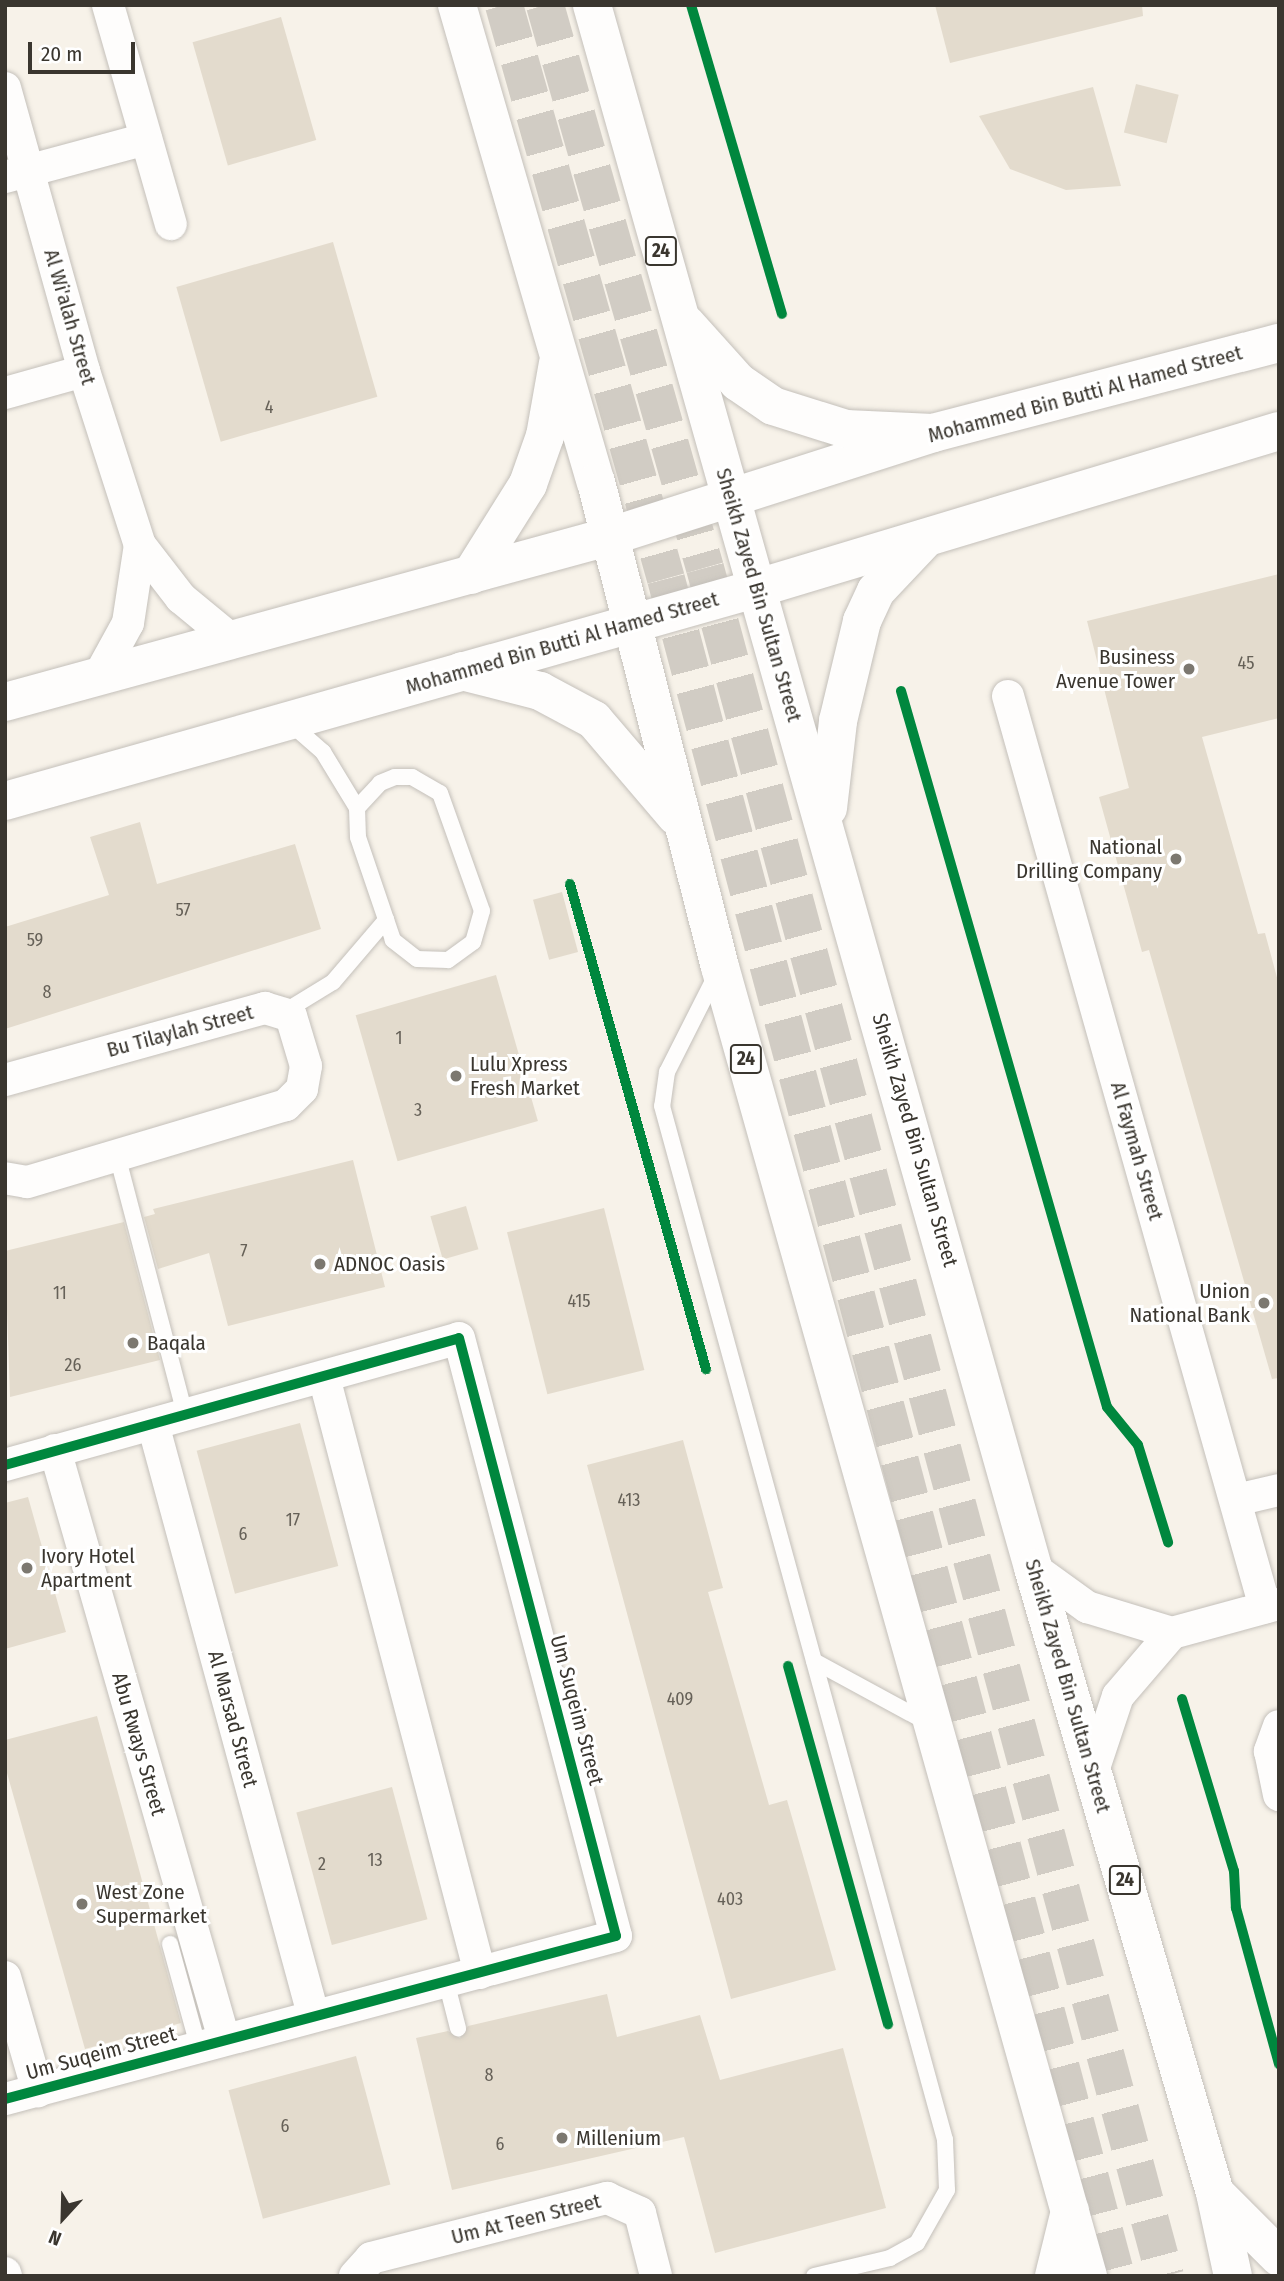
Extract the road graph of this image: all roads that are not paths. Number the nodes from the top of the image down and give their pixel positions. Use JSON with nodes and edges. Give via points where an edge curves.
{"nodes":[{"id":1,"x":107,"y":5,"type":"edge"},
{"id":2,"x":457,"y":5,"type":"edge"},
{"id":3,"x":592,"y":5,"type":"edge"},
{"id":4,"x":5,"y":88,"type":"edge"},
{"id":5,"x":146,"y":139,"type":"junction"},
{"id":6,"x":17,"y":174,"type":"edge"},
{"id":7,"x":171,"y":225,"type":"dead end"},
{"id":8,"x":678,"y":315,"type":"junction"},
{"id":9,"x":1279,"y":343,"type":"edge"},
{"id":10,"x":559,"y":351,"type":"junction"},
{"id":11,"x":85,"y":371,"type":"junction"},
{"id":12,"x":5,"y":393,"type":"edge"},
{"id":13,"x":1279,"y":431,"type":"edge"},
{"id":14,"x":933,"y":433,"type":"junction"},
{"id":15,"x":730,"y":496,"type":"junction"},
{"id":16,"x":611,"y":536,"type":"junction"},
{"id":17,"x":926,"y":538,"type":"junction"},
{"id":18,"x":140,"y":544,"type":"junction"},
{"id":19,"x":471,"y":575,"type":"junction"},
{"id":20,"x":758,"y":588,"type":"junction"},
{"id":21,"x":635,"y":622,"type":"junction"},
{"id":22,"x":232,"y":640,"type":"junction"},
{"id":23,"x":462,"y":671,"type":"junction"},
{"id":24,"x":99,"y":676,"type":"junction"},
{"id":25,"x":1008,"y":696,"type":"dead end"},
{"id":26,"x":5,"y":702,"type":"edge"},
{"id":27,"x":286,"y":720,"type":"junction"},
{"id":28,"x":5,"y":800,"type":"edge"},
{"id":29,"x":357,"y":808,"type":"junction"},
{"id":30,"x":826,"y":824,"type":"junction"},
{"id":31,"x":684,"y":826,"type":"junction"},
{"id":32,"x":386,"y":920,"type":"junction"},
{"id":33,"x":720,"y":967,"type":"junction"},
{"id":34,"x":284,"y":1012,"type":"junction"},
{"id":35,"x":5,"y":1080,"type":"edge"},
{"id":36,"x":117,"y":1155,"type":"junction"},
{"id":37,"x":5,"y":1178,"type":"edge"},
{"id":38,"x":324,"y":1377,"type":"junction"},
{"id":39,"x":185,"y":1414,"type":"junction"},
{"id":40,"x":153,"y":1424,"type":"junction"},
{"id":41,"x":55,"y":1450,"type":"junction"},
{"id":42,"x":5,"y":1465,"type":"edge"},
{"id":43,"x":1279,"y":1490,"type":"edge"},
{"id":44,"x":1237,"y":1500,"type":"junction"},
{"id":45,"x":1033,"y":1568,"type":"junction"},
{"id":46,"x":1272,"y":1605,"type":"edge"},
{"id":47,"x":1172,"y":1633,"type":"junction"},
{"id":48,"x":814,"y":1661,"type":"junction"},
{"id":49,"x":933,"y":1726,"type":"junction"},
{"id":50,"x":1279,"y":1726,"type":"edge"},
{"id":51,"x":1093,"y":1771,"type":"junction"},
{"id":52,"x":1279,"y":1795,"type":"edge"},
{"id":53,"x":170,"y":1944,"type":"dead end"},
{"id":54,"x":480,"y":1973,"type":"junction"},
{"id":55,"x":5,"y":1977,"type":"edge"},
{"id":56,"x":446,"y":1981,"type":"junction"},
{"id":57,"x":313,"y":2014,"type":"junction"},
{"id":58,"x":458,"y":2028,"type":"dead end"},
{"id":59,"x":211,"y":2043,"type":"junction"},
{"id":60,"x":38,"y":2091,"type":"junction"},
{"id":61,"x":5,"y":2099,"type":"edge"},
{"id":62,"x":1215,"y":2193,"type":"junction"},
{"id":63,"x":1071,"y":2209,"type":"junction"},
{"id":64,"x":1279,"y":2257,"type":"edge"},
{"id":65,"x":355,"y":2276,"type":"edge"},
{"id":66,"x":656,"y":2276,"type":"edge"},
{"id":67,"x":814,"y":2276,"type":"edge"},
{"id":68,"x":1054,"y":2276,"type":"edge"},
{"id":69,"x":1088,"y":2276,"type":"edge"},
{"id":70,"x":1233,"y":2276,"type":"edge"}],
"edges":[{"from":1,"to":5,"type":"street"},
{"from":2,"to":10,"type":"main road","number":"24"},
{"from":3,"to":8,"type":"main road","name":"Sheikh Zayed Bin Sultan Street","number":"24"},
{"from":4,"to":6,"type":"street","name":"Al Wi'alah Street"},
{"from":5,"to":6,"type":"street"},
{"from":5,"to":7,"type":"street"},
{"from":6,"to":11,"type":"street","name":"Al Wi'alah Street"},
{"from":8,"to":14,"type":"main road","via":[[738,382],[773,406],[846,429]]},
{"from":8,"to":15,"type":"main road","name":"Sheikh Zayed Bin Sultan Street","number":"24"},
{"from":9,"to":14,"type":"main road","name":"Mohammed Bin Butti Al Hamed Street"},
{"from":10,"to":16,"type":"main road","number":"24"},
{"from":10,"to":19,"type":"main road","via":[[545,436],[528,484]]},
{"from":11,"to":12,"type":"street"},
{"from":11,"to":18,"type":"street","name":"Al Wi'alah Street"},
{"from":13,"to":17,"type":"main road","name":"Mohammed Bin Butti Al Hamed Street"},
{"from":14,"to":15,"type":"main road","name":"Mohammed Bin Butti Al Hamed Street"},
{"from":15,"to":16,"type":"main road","name":"Mohammed Bin Butti Al Hamed Street"},
{"from":15,"to":20,"type":"main road","name":"Sheikh Zayed Bin Sultan Street","number":"24"},
{"from":16,"to":19,"type":"main road","name":"Mohammed Bin Butti Al Hamed Street"},
{"from":16,"to":21,"type":"main road","number":"24"},
{"from":17,"to":20,"type":"main road","name":"Mohammed Bin Butti Al Hamed Street"},
{"from":17,"to":30,"type":"main road","via":[[876,591],[855,642],[838,721]]},
{"from":18,"to":22,"type":"street","name":"Al Wi'alah Street","via":[[181,598]]},
{"from":18,"to":24,"type":"street","name":"Al Wi'alah Street","via":[[128,623]]},
{"from":19,"to":22,"type":"main road","name":"Mohammed Bin Butti Al Hamed Street"},
{"from":20,"to":21,"type":"main road","name":"Mohammed Bin Butti Al Hamed Street"},
{"from":20,"to":30,"type":"main road","name":"Sheikh Zayed Bin Sultan Street","number":"24"},
{"from":21,"to":23,"type":"main road","name":"Mohammed Bin Butti Al Hamed Street"},
{"from":21,"to":31,"type":"main road","number":"24"},
{"from":22,"to":24,"type":"main road","name":"Mohammed Bin Butti Al Hamed Street"},
{"from":23,"to":27,"type":"main road","name":"Mohammed Bin Butti Al Hamed Street"},
{"from":23,"to":31,"type":"main road","via":[[540,691],[594,720]]},
{"from":24,"to":26,"type":"main road","name":"Mohammed Bin Butti Al Hamed Street"},
{"from":25,"to":44,"type":"street","name":"Al Faymah Street"},
{"from":27,"to":28,"type":"main road","name":"Mohammed Bin Butti Al Hamed Street"},
{"from":27,"to":29,"type":"lane","via":[[323,752]]},
{"from":29,"to":32,"type":"lane","via":[[358,837]]},
{"from":29,"to":32,"type":"lane","via":[[380,783],[395,778],[412,777],[440,793],[482,911],[473,943],[462,953],[432,962],[403,951]]},
{"from":30,"to":45,"type":"main road","name":"Sheikh Zayed Bin Sultan Street","number":"24"},
{"from":31,"to":33,"type":"main road","number":"24"},
{"from":32,"to":34,"type":"lane","via":[[333,982]]},
{"from":33,"to":48,"type":"lane","via":[[667,1073],[662,1106]]},
{"from":33,"to":49,"type":"main road","number":"24"},
{"from":34,"to":35,"type":"street","name":"Bu Tilaylah Street","via":[[254,1010]]},
{"from":34,"to":36,"type":"street","name":"Bu Tilaylah Street","via":[[291,1016],[306,1066],[295,1098]]},
{"from":36,"to":37,"type":"street","name":"Bu Tilaylah Street","via":[[27,1182]]},
{"from":36,"to":39,"type":"lane"},
{"from":38,"to":39,"type":"street","name":"Um Suqeim Street"},
{"from":38,"to":54,"type":"street"},
{"from":38,"to":54,"type":"street","name":"Um Suqeim Street","via":[[458,1338],[616,1936]]},
{"from":39,"to":40,"type":"street","name":"Um Suqeim Street"},
{"from":40,"to":41,"type":"street","name":"Um Suqeim Street"},
{"from":40,"to":57,"type":"street","name":"Al Marsad Street"},
{"from":41,"to":42,"type":"street","name":"Um Suqeim Street"},
{"from":41,"to":59,"type":"street","name":"Abu Rways Street"},
{"from":43,"to":44,"type":"street"},
{"from":44,"to":46,"type":"street","name":"Al Faymah Street"},
{"from":45,"to":47,"type":"street","via":[[1087,1607]]},
{"from":45,"to":51,"type":"main road","name":"Sheikh Zayed Bin Sultan Street","number":"24"},
{"from":46,"to":47,"type":"street"},
{"from":47,"to":51,"type":"street","via":[[1118,1696]]},
{"from":48,"to":49,"type":"lane"},
{"from":48,"to":67,"type":"lane","via":[[945,2140],[947,2190],[940,2212],[917,2243],[868,2265]]},
{"from":49,"to":63,"type":"main road","number":"24"},
{"from":50,"to":52,"type":"street","via":[[1270,1758]]},
{"from":51,"to":62,"type":"main road","name":"Sheikh Zayed Bin Sultan Street","number":"24"},
{"from":53,"to":59,"type":"lane"},
{"from":54,"to":56,"type":"street","name":"Um Suqeim Street"},
{"from":55,"to":60,"type":"street"},
{"from":56,"to":57,"type":"street","name":"Um Suqeim Street"},
{"from":56,"to":58,"type":"lane"},
{"from":57,"to":59,"type":"street","name":"Um Suqeim Street"},
{"from":59,"to":60,"type":"street","name":"Um Suqeim Street"},
{"from":60,"to":61,"type":"street","name":"Um Suqeim Street"},
{"from":62,"to":64,"type":"main road"},
{"from":62,"to":70,"type":"main road","name":"Sheikh Zayed Bin Sultan Street","number":"24"},
{"from":63,"to":68,"type":"main road"},
{"from":63,"to":69,"type":"main road","number":"24"},
{"from":65,"to":66,"type":"street","name":"Um At Teen Street","via":[[371,2258],[607,2198],[640,2213]]}]}
